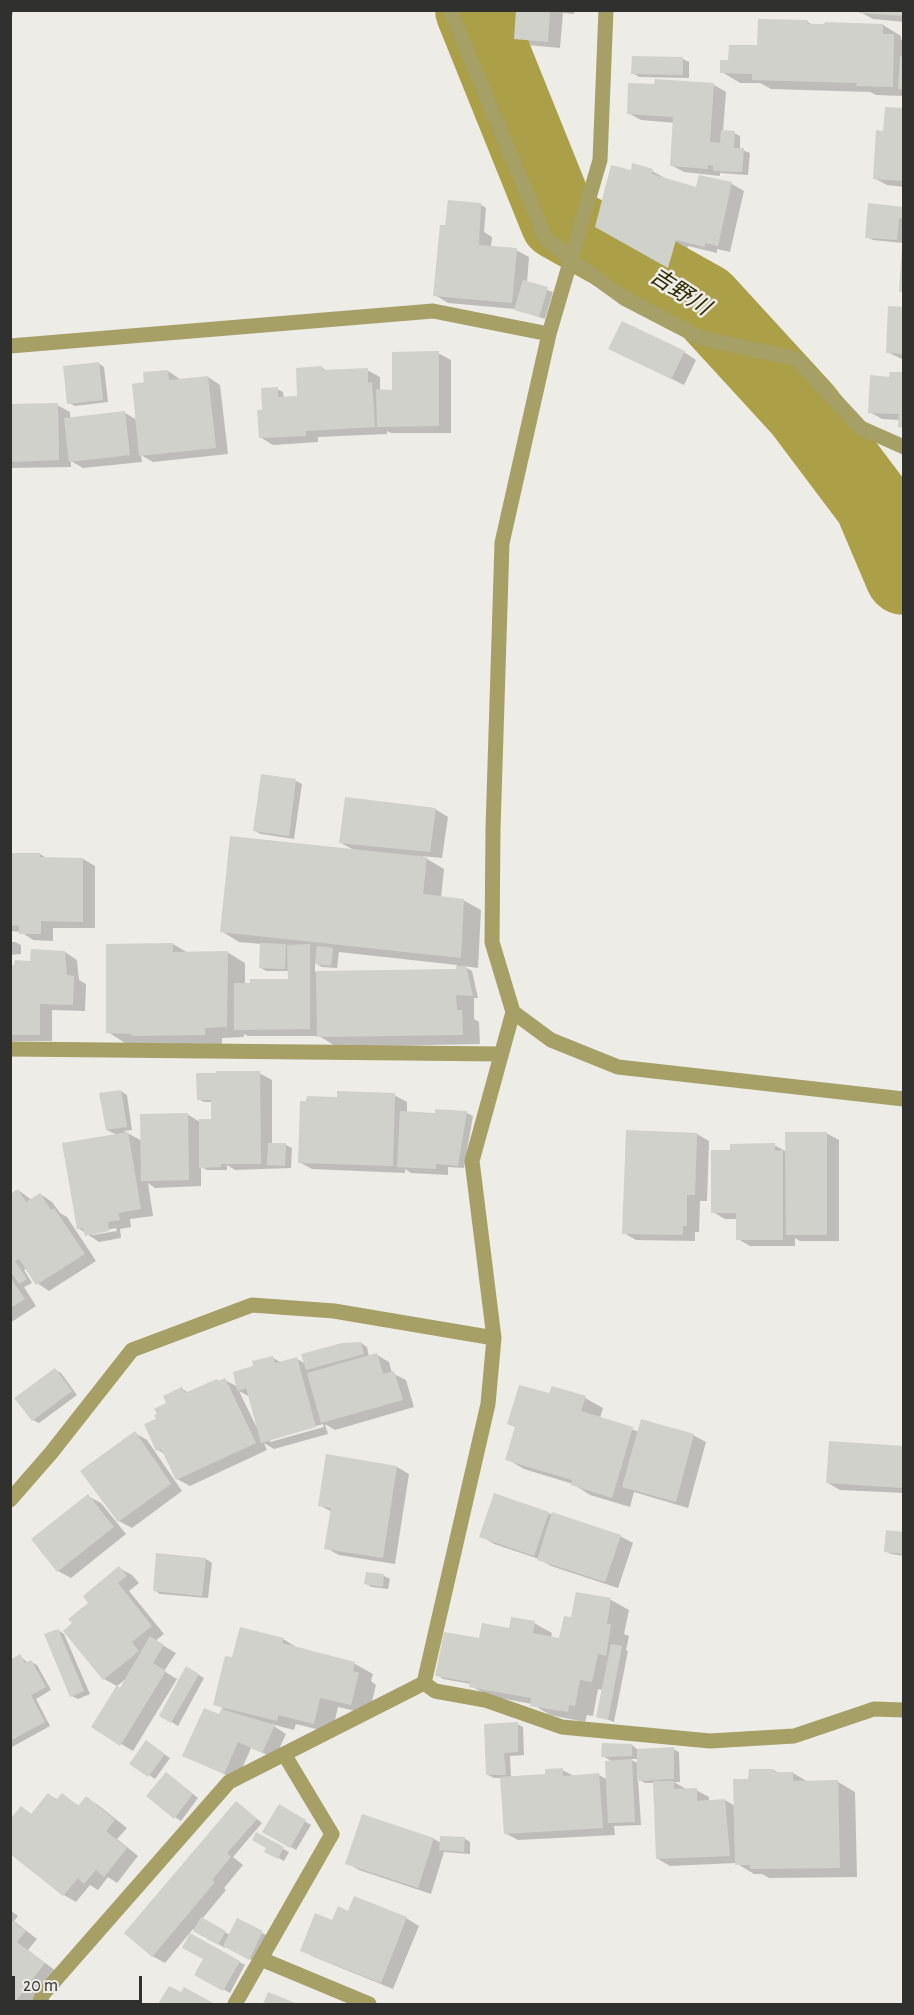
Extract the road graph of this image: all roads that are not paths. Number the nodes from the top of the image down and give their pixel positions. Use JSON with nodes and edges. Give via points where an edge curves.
{"nodes":[{"id":1,"x":450,"y":10,"type":"edge"},
{"id":2,"x":606,"y":10,"type":"edge"},
{"id":3,"x":570,"y":259,"type":"junction"},
{"id":4,"x":549,"y":334,"type":"junction"},
{"id":5,"x":10,"y":346,"type":"edge"},
{"id":6,"x":903,"y":447,"type":"edge"},
{"id":7,"x":513,"y":1012,"type":"junction"},
{"id":8,"x":10,"y":1049,"type":"edge"},
{"id":9,"x":501,"y":1054,"type":"junction"},
{"id":10,"x":903,"y":1099,"type":"edge"},
{"id":11,"x":494,"y":1338,"type":"junction"},
{"id":12,"x":10,"y":1500,"type":"edge"},
{"id":13,"x":424,"y":1683,"type":"junction"},
{"id":14,"x":903,"y":1710,"type":"edge"},
{"id":15,"x":284,"y":1754,"type":"junction"},
{"id":16,"x":261,"y":1959,"type":"junction"},
{"id":17,"x":39,"y":2004,"type":"edge"},
{"id":18,"x":235,"y":2004,"type":"edge"},
{"id":19,"x":369,"y":2004,"type":"edge"}],
"edges":[{"from":1,"to":3,"type":"street","via":[[545,237]]},
{"from":2,"to":3,"type":"street","via":[[600,160]]},
{"from":3,"to":4,"type":"street"},
{"from":3,"to":6,"type":"street","via":[[624,298],[701,338],[797,359],[861,428]]},
{"from":4,"to":5,"type":"street","via":[[433,311]]},
{"from":4,"to":7,"type":"street","via":[[502,543],[492,942]]},
{"from":7,"to":9,"type":"street"},
{"from":7,"to":10,"type":"street","via":[[551,1040],[618,1067]]},
{"from":8,"to":9,"type":"street"},
{"from":9,"to":11,"type":"street","via":[[472,1161]]},
{"from":11,"to":12,"type":"street","via":[[334,1311],[252,1305],[132,1350]]},
{"from":11,"to":13,"type":"street","via":[[488,1404]]},
{"from":13,"to":14,"type":"street","via":[[435,1691],[485,1700],[562,1727],[710,1741],[794,1736],[874,1709]]},
{"from":13,"to":15,"type":"street"},
{"from":15,"to":16,"type":"street","via":[[332,1834]]},
{"from":15,"to":17,"type":"street","via":[[229,1782],[43,1994]]},
{"from":16,"to":18,"type":"street"},
{"from":16,"to":19,"type":"street"}]}
